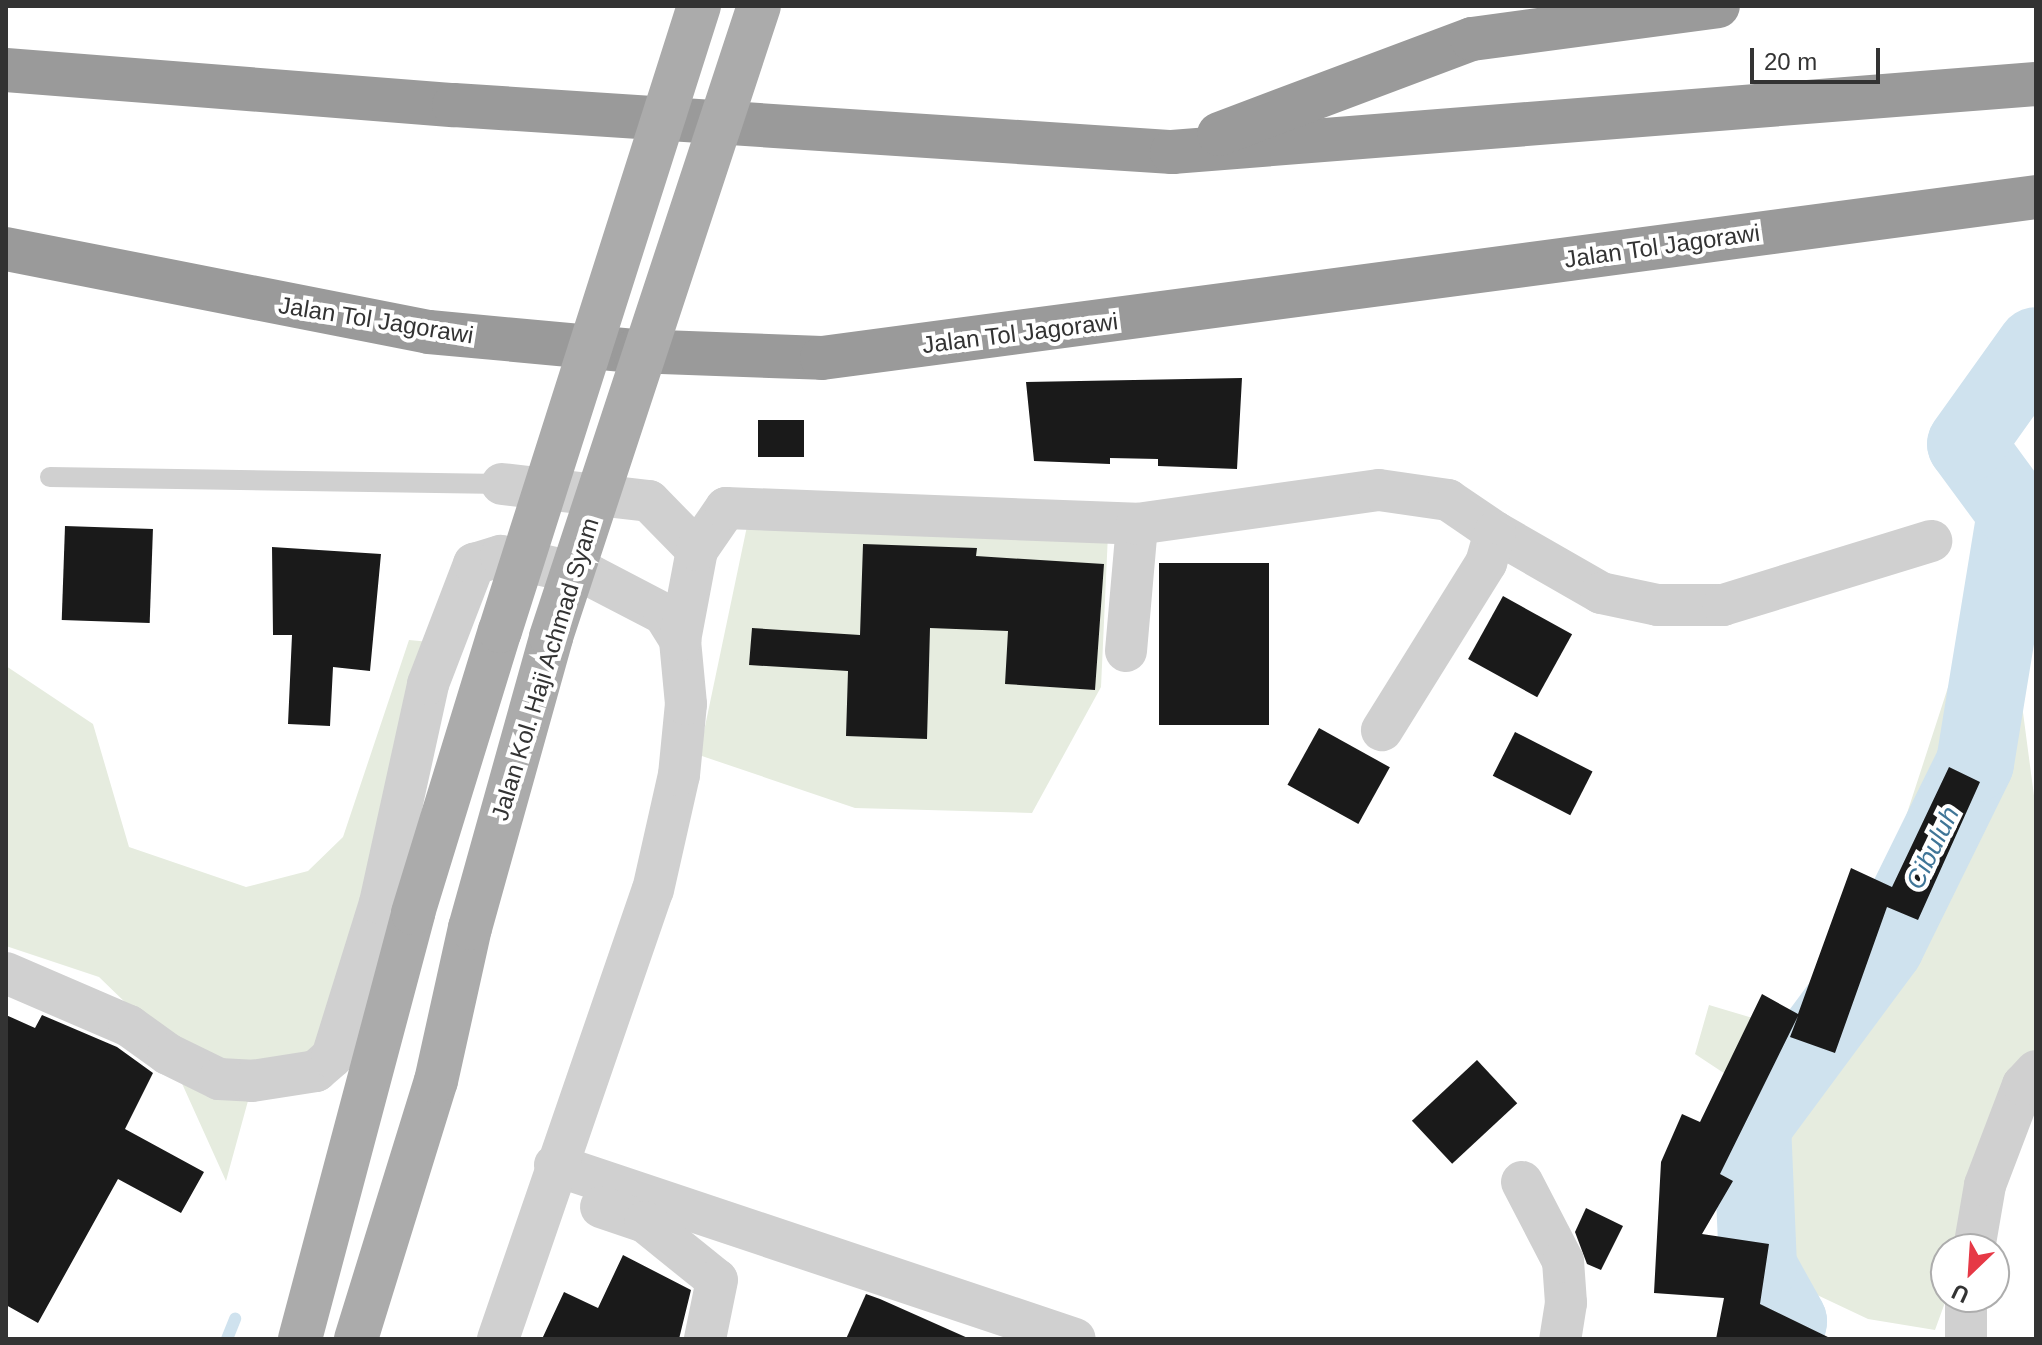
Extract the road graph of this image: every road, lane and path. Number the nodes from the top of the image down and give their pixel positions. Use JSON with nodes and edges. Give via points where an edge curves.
{"nodes":[{"id":1,"x":699,"y":6,"type":"edge"},
{"id":2,"x":759,"y":6,"type":"edge"},
{"id":3,"x":1718,"y":6,"type":"edge"},
{"id":4,"x":6,"y":70,"type":"edge"},
{"id":5,"x":2036,"y":84,"type":"edge"},
{"id":6,"x":1172,"y":152,"type":"junction"},
{"id":7,"x":2036,"y":197,"type":"edge"},
{"id":8,"x":6,"y":249,"type":"edge"},
{"id":9,"x":50,"y":477,"type":"dead end"},
{"id":10,"x":502,"y":484,"type":"joint"},
{"id":11,"x":1137,"y":524,"type":"junction"},
{"id":12,"x":1495,"y":532,"type":"junction"},
{"id":13,"x":1931,"y":541,"type":"dead end"},
{"id":14,"x":697,"y":550,"type":"junction"},
{"id":15,"x":680,"y":640,"type":"junction"},
{"id":16,"x":1126,"y":651,"type":"dead end"},
{"id":17,"x":1382,"y":730,"type":"dead end"},
{"id":18,"x":6,"y":973,"type":"edge"},
{"id":19,"x":2036,"y":1071,"type":"edge"},
{"id":20,"x":551,"y":1176,"type":"junction"},
{"id":21,"x":1522,"y":1182,"type":"dead end"},
{"id":22,"x":1977,"y":1233,"type":"edge"},
{"id":23,"x":1966,"y":1313,"type":"edge"},
{"id":24,"x":300,"y":1339,"type":"edge"},
{"id":25,"x":356,"y":1339,"type":"edge"},
{"id":26,"x":498,"y":1339,"type":"edge"},
{"id":27,"x":705,"y":1339,"type":"edge"},
{"id":28,"x":1075,"y":1339,"type":"edge"},
{"id":29,"x":1560,"y":1339,"type":"edge"},
{"id":30,"x":1966,"y":1339,"type":"edge"}],
"edges":[{"from":1,"to":24,"type":"main road","bridge":true,"via":[[413,913]]},
{"from":2,"to":25,"type":"main road","name":"Jalan Kol. Haji Achmad Syam","bridge":true,"via":[[551,637],[470,928],[436,1081]]},
{"from":3,"to":6,"type":"highway","via":[[1472,39]]},
{"from":4,"to":6,"type":"highway"},
{"from":5,"to":6,"type":"highway"},
{"from":7,"to":8,"type":"highway","name":"Jalan Tol Jagorawi","via":[[822,358],[634,351],[429,332]]},
{"from":9,"to":10,"type":"lane"},
{"from":10,"to":14,"type":"street","via":[[649,501]]},
{"from":11,"to":12,"type":"street","via":[[1379,490],[1448,500]]},
{"from":11,"to":14,"type":"street","via":[[726,508]]},
{"from":11,"to":16,"type":"street"},
{"from":12,"to":13,"type":"street","via":[[1601,593],[1658,605],[1723,605]]},
{"from":12,"to":17,"type":"street","via":[[1486,563]]},
{"from":14,"to":15,"type":"street"},
{"from":15,"to":18,"type":"street","via":[[664,614],[591,576],[501,556],[474,564],[428,684],[380,903],[332,1057],[316,1071],[252,1081],[219,1079],[168,1054],[129,1026]]},
{"from":15,"to":20,"type":"street","via":[[686,704],[679,775],[653,890]]},
{"from":19,"to":22,"type":"street","via":[[2023,1085],[1985,1185]]},
{"from":20,"to":26,"type":"street"},
{"from":20,"to":27,"type":"street","via":[[645,1222],[717,1280]]},
{"from":20,"to":28,"type":"street"},
{"from":21,"to":29,"type":"street","via":[[1563,1261],[1566,1303]]},
{"from":23,"to":30,"type":"street"}]}
